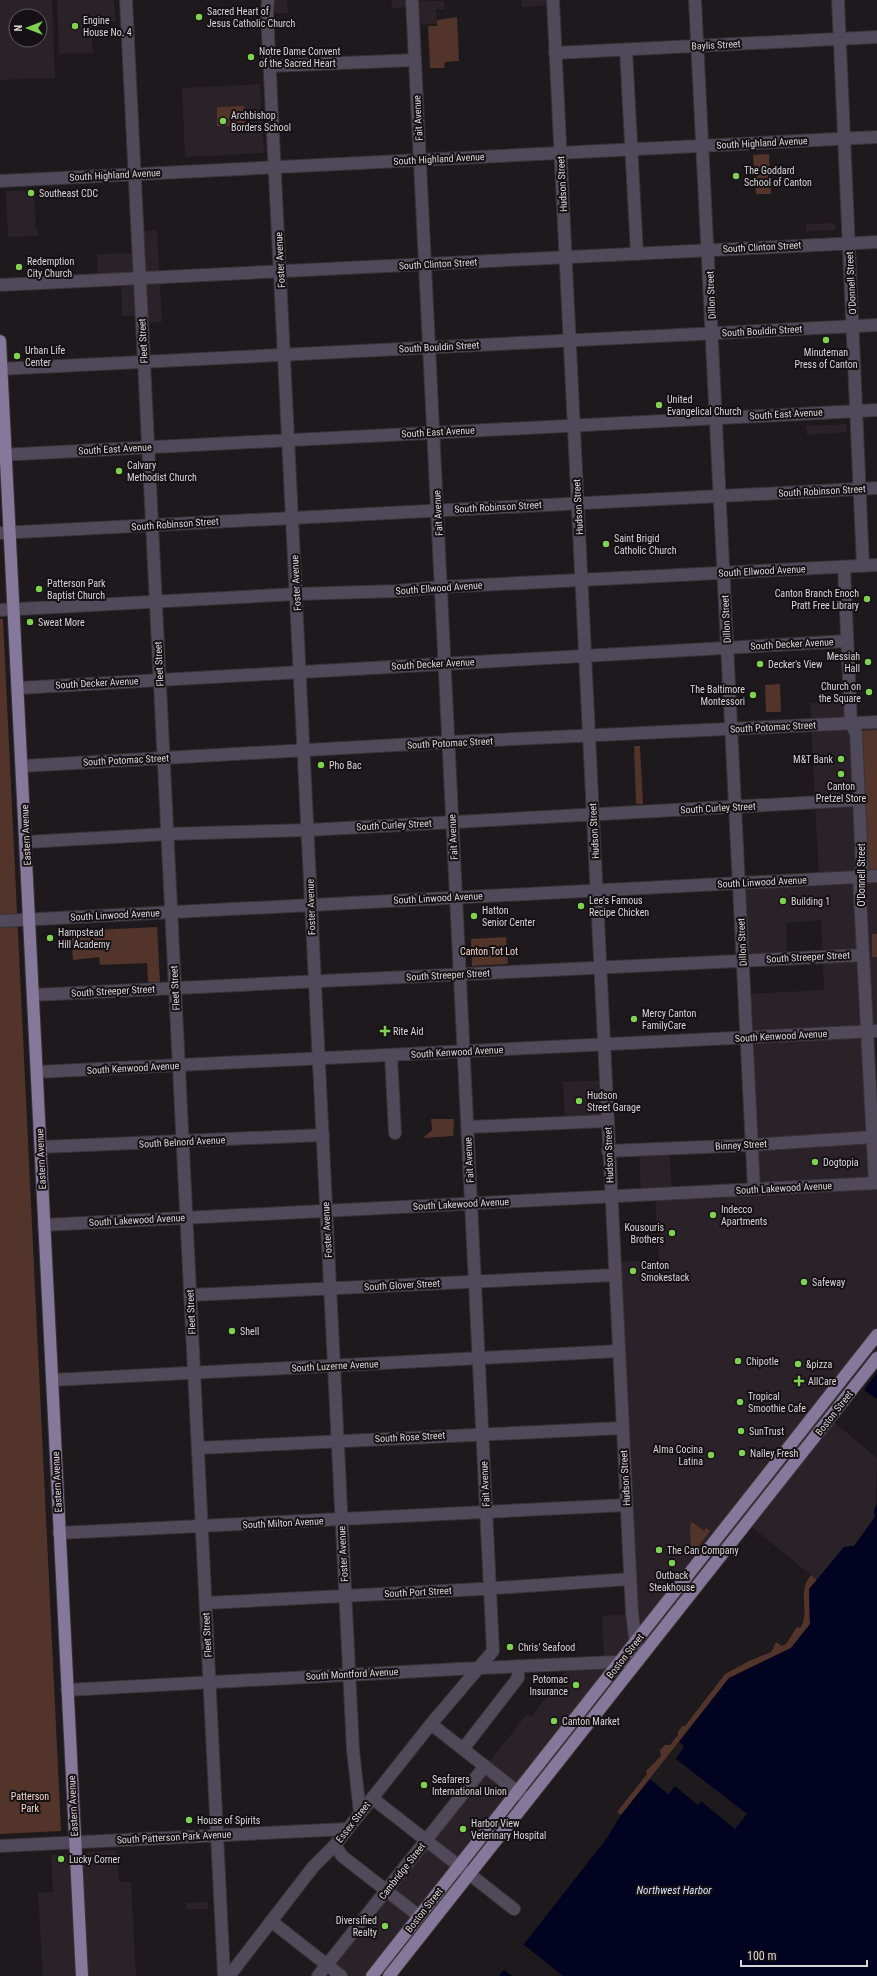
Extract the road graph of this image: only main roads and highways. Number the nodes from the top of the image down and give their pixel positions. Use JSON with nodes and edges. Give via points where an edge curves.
{"nodes":[{"id":1,"x":0,"y":342,"type":"edge"},
{"id":2,"x":1,"y":369,"type":"edge"},
{"id":3,"x":3,"y":454,"type":"edge"},
{"id":4,"x":5,"y":533,"type":"edge"},
{"id":5,"x":877,"y":1335,"type":"edge"},
{"id":6,"x":877,"y":1358,"type":"edge"},
{"id":7,"x":82,"y":1976,"type":"edge"},
{"id":8,"x":372,"y":1976,"type":"edge"},
{"id":9,"x":389,"y":1976,"type":"edge"}],
"edges":[{"from":1,"to":2,"type":"main road","name":"Eastern Avenue"},
{"from":2,"to":3,"type":"main road","name":"Eastern Avenue"},
{"from":3,"to":4,"type":"main road","name":"Eastern Avenue"},
{"from":4,"to":7,"type":"main road","name":"Eastern Avenue","via":[[15,608]]},
{"from":5,"to":8,"type":"main road","name":"Boston Street"},
{"from":6,"to":9,"type":"main road","name":"Boston Street","via":[[638,1661],[553,1774],[528,1800]]}]}
